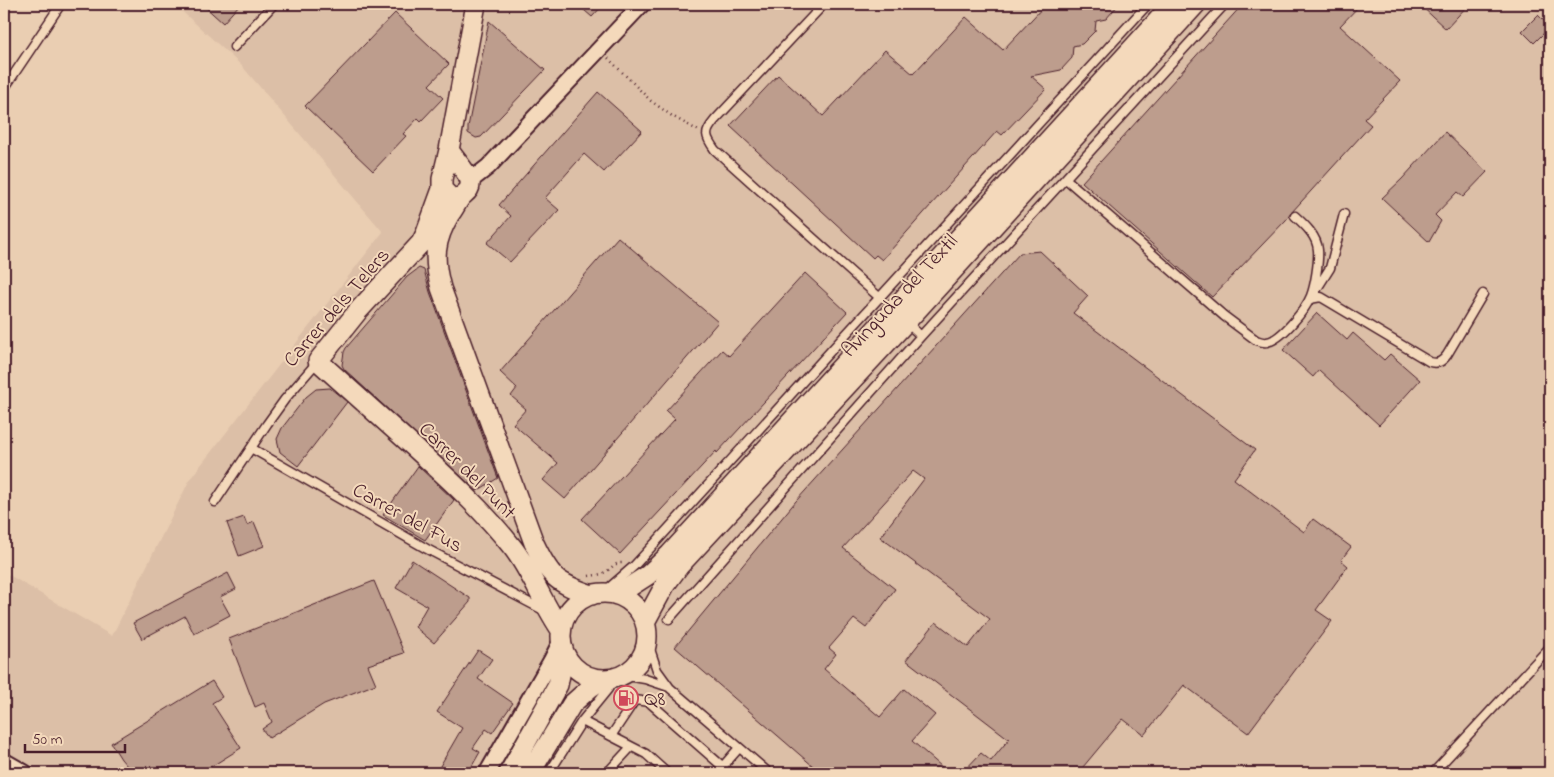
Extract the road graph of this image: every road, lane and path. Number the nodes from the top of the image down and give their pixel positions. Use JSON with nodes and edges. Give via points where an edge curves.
{"nodes":[{"id":1,"x":61,"y":4,"type":"edge"},
{"id":2,"x":274,"y":4,"type":"edge"},
{"id":3,"x":476,"y":4,"type":"edge"},
{"id":4,"x":642,"y":4,"type":"edge"},
{"id":5,"x":824,"y":4,"type":"edge"},
{"id":6,"x":1148,"y":4,"type":"edge"},
{"id":7,"x":1173,"y":4,"type":"edge"},
{"id":8,"x":1196,"y":4,"type":"edge"},
{"id":9,"x":1225,"y":4,"type":"edge"},
{"id":10,"x":234,"y":47,"type":"dead end"},
{"id":11,"x":599,"y":50,"type":"junction"},
{"id":12,"x":4,"y":89,"type":"edge"},
{"id":13,"x":706,"y":135,"type":"junction"},
{"id":14,"x":449,"y":150,"type":"junction"},
{"id":15,"x":1066,"y":179,"type":"junction"},
{"id":16,"x":443,"y":182,"type":"junction"},
{"id":17,"x":464,"y":183,"type":"junction"},
{"id":18,"x":1344,"y":214,"type":"dead end"},
{"id":19,"x":1295,"y":216,"type":"dead end"},
{"id":20,"x":407,"y":260,"type":"junction"},
{"id":21,"x":436,"y":268,"type":"junction"},
{"id":22,"x":1483,"y":294,"type":"dead end"},
{"id":23,"x":880,"y":298,"type":"junction"},
{"id":24,"x":1310,"y":299,"type":"junction"},
{"id":25,"x":906,"y":322,"type":"junction"},
{"id":26,"x":921,"y":336,"type":"junction"},
{"id":27,"x":318,"y":361,"type":"junction"},
{"id":28,"x":252,"y":448,"type":"junction"},
{"id":29,"x":215,"y":502,"type":"dead end"},
{"id":30,"x":604,"y":595,"type":"junction"},
{"id":31,"x":550,"y":614,"type":"junction"},
{"id":32,"x":669,"y":619,"type":"dead end"},
{"id":33,"x":646,"y":631,"type":"junction"},
{"id":34,"x":562,"y":642,"type":"junction"},
{"id":35,"x":1550,"y":647,"type":"edge"},
{"id":36,"x":613,"y":678,"type":"junction"},
{"id":37,"x":670,"y":688,"type":"junction"},
{"id":38,"x":582,"y":721,"type":"junction"},
{"id":39,"x":610,"y":736,"type":"junction"},
{"id":40,"x":631,"y":746,"type":"junction"},
{"id":41,"x":739,"y":748,"type":"junction"},
{"id":42,"x":4,"y":761,"type":"edge"},
{"id":43,"x":722,"y":767,"type":"junction"},
{"id":44,"x":26,"y":773,"type":"edge"},
{"id":45,"x":487,"y":773,"type":"edge"},
{"id":46,"x":509,"y":773,"type":"edge"},
{"id":47,"x":530,"y":773,"type":"edge"},
{"id":48,"x":549,"y":773,"type":"edge"},
{"id":49,"x":607,"y":773,"type":"edge"},
{"id":50,"x":667,"y":773,"type":"edge"},
{"id":51,"x":717,"y":773,"type":"edge"},
{"id":52,"x":730,"y":773,"type":"edge"},
{"id":53,"x":769,"y":773,"type":"edge"},
{"id":54,"x":1433,"y":773,"type":"edge"}],
"edges":[{"from":1,"to":12,"type":"lane"},
{"from":2,"to":10,"type":"lane"},
{"from":3,"to":14,"type":"street","name":"Carrer dels Telers"},
{"from":4,"to":11,"type":"street"},
{"from":5,"to":13,"type":"lane","via":[[712,124]]},
{"from":6,"to":23,"type":"lane"},
{"from":7,"to":30,"type":"street","name":"Avinguda del Tèxtil","via":[[670,554],[648,575]]},
{"from":8,"to":25,"type":"street","name":"Avinguda del Tèxtil"},
{"from":9,"to":15,"type":"lane"},
{"from":11,"to":13,"type":"path","via":[[651,101]]},
{"from":11,"to":17,"type":"street","via":[[488,167]]},
{"from":13,"to":23,"type":"lane","via":[[715,150]]},
{"from":14,"to":16,"type":"street","name":"Carrer dels Telers"},
{"from":14,"to":17,"type":"street"},
{"from":15,"to":24,"type":"lane","via":[[1256,340],[1267,342],[1279,336]]},
{"from":15,"to":26,"type":"lane"},
{"from":16,"to":17,"type":"street","via":[[453,169]]},
{"from":16,"to":17,"type":"street","via":[[447,196],[452,198]]},
{"from":16,"to":20,"type":"street","name":"Carrer dels Telers","via":[[426,233]]},
{"from":17,"to":21,"type":"street","via":[[440,235]]},
{"from":18,"to":24,"type":"lane","via":[[1330,268]]},
{"from":19,"to":24,"type":"lane","via":[[1311,233],[1318,250]]},
{"from":20,"to":21,"type":"street","via":[[424,258]]},
{"from":20,"to":27,"type":"street","name":"Carrer dels Telers","via":[[358,311]]},
{"from":21,"to":30,"type":"street","via":[[444,298],[544,564],[567,586]]},
{"from":22,"to":24,"type":"lane","via":[[1447,355],[1435,363],[1321,297]]},
{"from":23,"to":30,"type":"lane"},
{"from":25,"to":26,"type":"lane"},
{"from":25,"to":33,"type":"street","name":"Avinguda del Tèxtil","via":[[679,566],[650,610]]},
{"from":26,"to":32,"type":"lane"},
{"from":27,"to":28,"type":"lane","name":"Carrer dels Telers","via":[[285,399]]},
{"from":27,"to":31,"type":"street","name":"Carrer del Punt","via":[[472,501],[515,550]]},
{"from":28,"to":29,"type":"lane","name":"Carrer dels Telers"},
{"from":28,"to":31,"type":"lane","name":"Carrer del Fus","via":[[426,549]]},
{"from":30,"to":33,"type":"street","via":[[634,605]]},
{"from":30,"to":34,"type":"street","via":[[581,600],[571,608],[565,618]]},
{"from":31,"to":34,"type":"street","name":"Carrer del Punt"},
{"from":33,"to":36,"type":"street","via":[[645,651],[639,661],[632,669]]},
{"from":33,"to":37,"type":"lane","via":[[657,670]]},
{"from":34,"to":36,"type":"street","via":[[571,664],[580,672],[591,678]]},
{"from":34,"to":45,"type":"street"},
{"from":34,"to":46,"type":"street","via":[[558,685]]},
{"from":35,"to":54,"type":"lane"},
{"from":36,"to":37,"type":"lane","via":[[645,679]]},
{"from":36,"to":38,"type":"lane"},
{"from":36,"to":47,"type":"street","via":[[590,687],[572,704]]},
{"from":37,"to":41,"type":"lane"},
{"from":38,"to":39,"type":"lane"},
{"from":38,"to":48,"type":"lane"},
{"from":39,"to":40,"type":"lane"},
{"from":39,"to":43,"type":"lane","via":[[635,700],[649,702]]},
{"from":40,"to":49,"type":"lane"},
{"from":40,"to":50,"type":"lane","via":[[646,754]]},
{"from":41,"to":43,"type":"lane"},
{"from":41,"to":53,"type":"lane"},
{"from":42,"to":44,"type":"street"},
{"from":43,"to":51,"type":"lane"},
{"from":43,"to":52,"type":"lane"}]}
